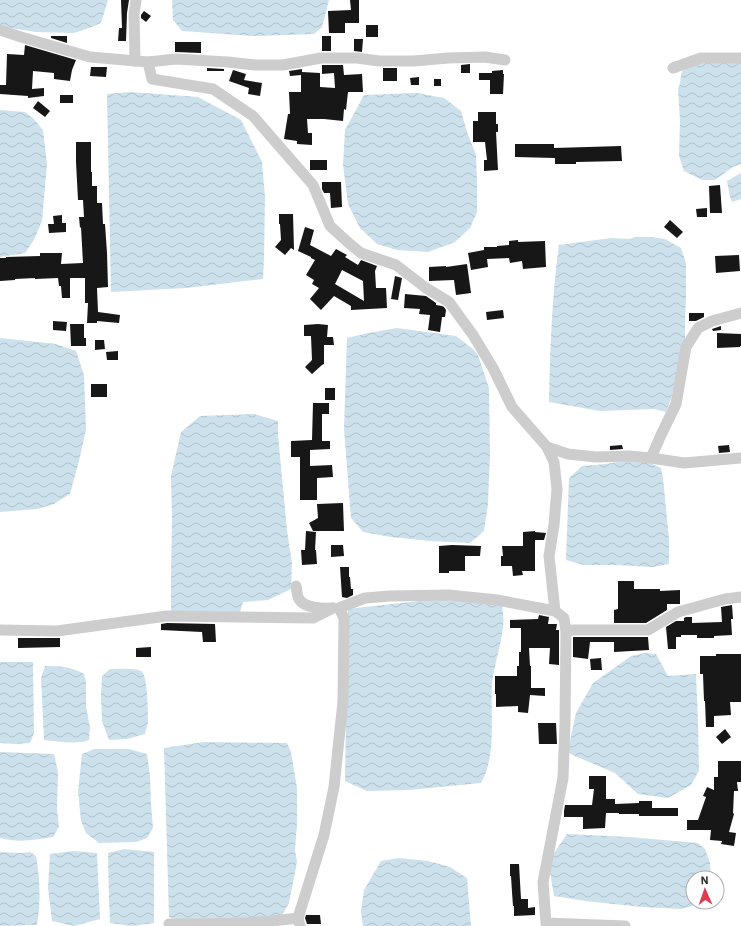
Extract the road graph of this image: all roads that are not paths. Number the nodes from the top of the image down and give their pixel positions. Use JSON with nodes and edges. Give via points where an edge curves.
{"nodes":[{"id":1,"x":136,"y":0,"type":"edge"},
{"id":2,"x":0,"y":30,"type":"edge"},
{"id":3,"x":741,"y":58,"type":"edge"},
{"id":4,"x":505,"y":60,"type":"dead end"},
{"id":5,"x":135,"y":61,"type":"junction"},
{"id":6,"x":148,"y":62,"type":"junction"},
{"id":7,"x":673,"y":68,"type":"dead end"},
{"id":8,"x":741,"y":313,"type":"edge"},
{"id":9,"x":547,"y":446,"type":"junction"},
{"id":10,"x":651,"y":458,"type":"junction"},
{"id":11,"x":741,"y":458,"type":"edge"},
{"id":12,"x":296,"y":586,"type":"dead end"},
{"id":13,"x":741,"y":597,"type":"edge"},
{"id":14,"x":336,"y":608,"type":"junction"},
{"id":15,"x":555,"y":611,"type":"junction"},
{"id":16,"x":0,"y":630,"type":"edge"},
{"id":17,"x":566,"y":631,"type":"junction"},
{"id":18,"x":299,"y":922,"type":"edge"},
{"id":19,"x":169,"y":926,"type":"edge"},
{"id":20,"x":625,"y":926,"type":"edge"}],
"edges":[{"from":1,"to":5,"type":"street"},
{"from":2,"to":5,"type":"street","via":[[90,57]]},
{"from":3,"to":7,"type":"street","via":[[700,58]]},
{"from":4,"to":6,"type":"street","via":[[485,57],[414,61],[321,58],[283,65],[176,59]]},
{"from":5,"to":6,"type":"street"},
{"from":6,"to":9,"type":"street","via":[[152,79],[213,88],[253,116],[313,185],[330,226],[351,246],[361,253],[396,265],[449,302],[493,368],[512,407]]},
{"from":8,"to":10,"type":"street","via":[[698,328],[686,347],[676,404]]},
{"from":9,"to":10,"type":"street","via":[[568,454]]},
{"from":9,"to":15,"type":"street","via":[[554,462],[557,489],[549,556]]},
{"from":10,"to":11,"type":"street","via":[[684,463]]},
{"from":12,"to":14,"type":"street","via":[[299,599],[307,606]]},
{"from":13,"to":17,"type":"street","via":[[678,612],[648,630]]},
{"from":14,"to":15,"type":"street","via":[[365,598],[449,595],[497,600]]},
{"from":14,"to":16,"type":"street","via":[[313,618],[167,616],[57,631]]},
{"from":14,"to":18,"type":"street","via":[[344,618],[343,701],[334,787],[324,836]]},
{"from":15,"to":17,"type":"street","via":[[564,618]]},
{"from":17,"to":20,"type":"street","via":[[563,778],[543,882],[546,923]]},
{"from":18,"to":19,"type":"street"}]}
